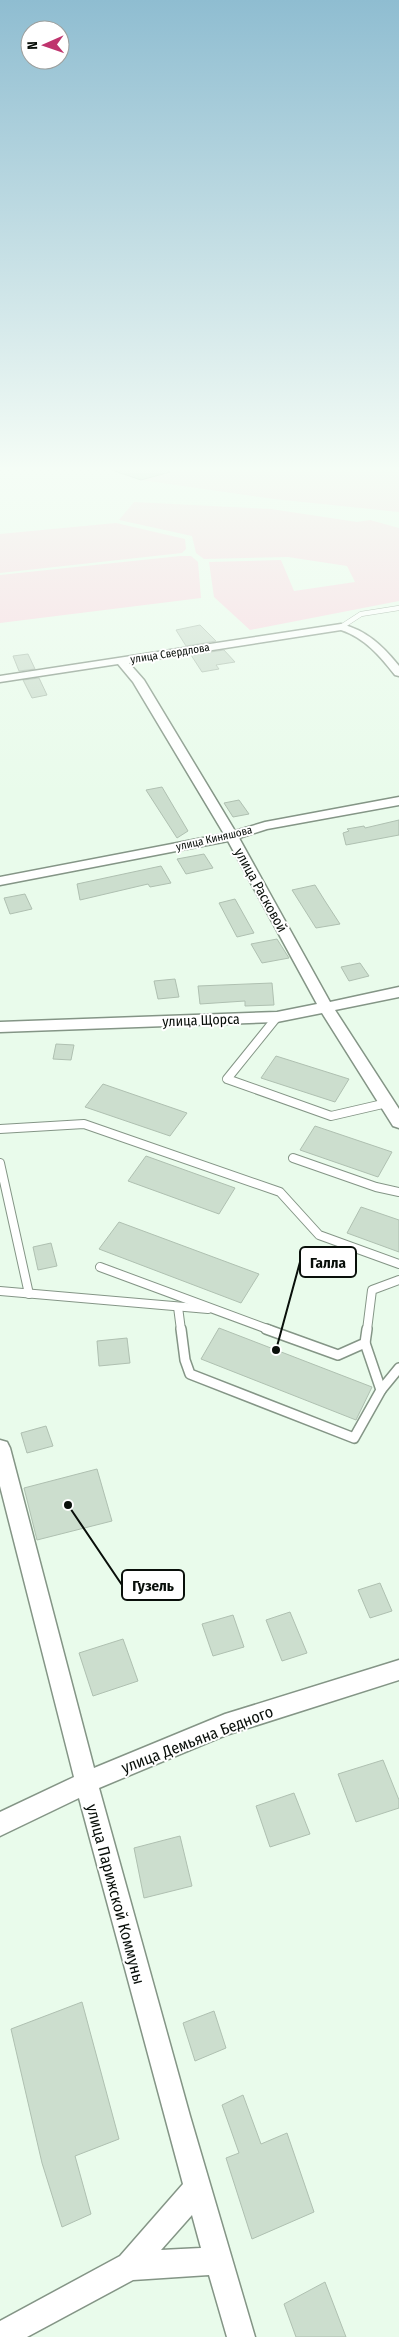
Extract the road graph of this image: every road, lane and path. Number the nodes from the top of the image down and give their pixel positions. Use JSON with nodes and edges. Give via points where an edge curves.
{"nodes":[{"id":1,"x":399,"y":608,"type":"edge"},
{"id":2,"x":341,"y":627,"type":"junction"},
{"id":3,"x":120,"y":661,"type":"junction"},
{"id":4,"x":399,"y":673,"type":"edge"},
{"id":5,"x":0,"y":679,"type":"edge"},
{"id":6,"x":399,"y":801,"type":"edge"},
{"id":7,"x":232,"y":835,"type":"junction"},
{"id":8,"x":0,"y":881,"type":"edge"},
{"id":9,"x":399,"y":992,"type":"edge"},
{"id":10,"x":326,"y":1008,"type":"junction"},
{"id":11,"x":277,"y":1017,"type":"junction"},
{"id":12,"x":0,"y":1027,"type":"edge"},
{"id":13,"x":387,"y":1104,"type":"junction"},
{"id":14,"x":399,"y":1122,"type":"edge"},
{"id":15,"x":0,"y":1129,"type":"edge"},
{"id":16,"x":293,"y":1158,"type":"dead end"},
{"id":17,"x":0,"y":1163,"type":"edge"},
{"id":18,"x":399,"y":1192,"type":"edge"},
{"id":19,"x":399,"y":1264,"type":"edge"},
{"id":20,"x":100,"y":1267,"type":"dead end"},
{"id":21,"x":399,"y":1280,"type":"edge"},
{"id":22,"x":0,"y":1291,"type":"edge"},
{"id":23,"x":29,"y":1294,"type":"junction"},
{"id":24,"x":178,"y":1307,"type":"junction"},
{"id":25,"x":217,"y":1310,"type":"junction"},
{"id":26,"x":365,"y":1343,"type":"junction"},
{"id":27,"x":399,"y":1368,"type":"edge"},
{"id":28,"x":381,"y":1390,"type":"junction"},
{"id":29,"x":0,"y":1448,"type":"edge"},
{"id":30,"x":399,"y":1670,"type":"edge"},
{"id":31,"x":86,"y":1783,"type":"junction"},
{"id":32,"x":0,"y":1824,"type":"edge"},
{"id":33,"x":197,"y":2188,"type":"junction"},
{"id":34,"x":218,"y":2261,"type":"junction"},
{"id":35,"x":130,"y":2266,"type":"junction"},
{"id":36,"x":0,"y":2336,"type":"edge"},
{"id":37,"x":241,"y":2337,"type":"edge"}],
"edges":[{"from":1,"to":2,"type":"lane","via":[[358,614]]},
{"from":2,"to":3,"type":"street","name":"улица Свердлова"},
{"from":2,"to":4,"type":"street","via":[[365,636]]},
{"from":3,"to":5,"type":"street","name":"улица Свердлова"},
{"from":3,"to":7,"type":"street","name":"улица Расковой","via":[[138,680]]},
{"from":6,"to":7,"type":"street","name":"улица Киняшова"},
{"from":7,"to":8,"type":"street","name":"улица Киняшова"},
{"from":7,"to":10,"type":"street","name":"улица Расковой"},
{"from":9,"to":10,"type":"street","name":"улица Щорса"},
{"from":10,"to":11,"type":"street","name":"улица Щорса"},
{"from":10,"to":13,"type":"street","name":"улица Расковой"},
{"from":11,"to":12,"type":"street","name":"улица Щорса"},
{"from":11,"to":13,"type":"lane","via":[[227,1079],[330,1116]]},
{"from":13,"to":14,"type":"street","name":"улица Расковой"},
{"from":15,"to":19,"type":"lane","via":[[84,1124],[280,1192],[319,1235]]},
{"from":16,"to":18,"type":"lane"},
{"from":17,"to":23,"type":"lane"},
{"from":20,"to":25,"type":"lane"},
{"from":21,"to":26,"type":"lane","via":[[372,1290]]},
{"from":22,"to":23,"type":"lane"},
{"from":23,"to":24,"type":"lane"},
{"from":24,"to":25,"type":"lane"},
{"from":24,"to":28,"type":"lane","via":[[190,1374],[354,1438]]},
{"from":25,"to":26,"type":"lane","via":[[338,1354]]},
{"from":26,"to":28,"type":"lane"},
{"from":27,"to":28,"type":"lane"},
{"from":29,"to":31,"type":"street","name":"улица Парижской Коммуны"},
{"from":30,"to":31,"type":"street","name":"улица Демьяна Бедного","via":[[225,1725]]},
{"from":31,"to":32,"type":"street","name":"улица Демьяна Бедного"},
{"from":31,"to":33,"type":"street","name":"улица Парижской Коммуны"},
{"from":33,"to":34,"type":"street","name":"улица Парижской Коммуны"},
{"from":33,"to":35,"type":"street"},
{"from":34,"to":35,"type":"street"},
{"from":34,"to":37,"type":"street","name":"улица Парижской Коммуны"},
{"from":35,"to":36,"type":"street"}]}
